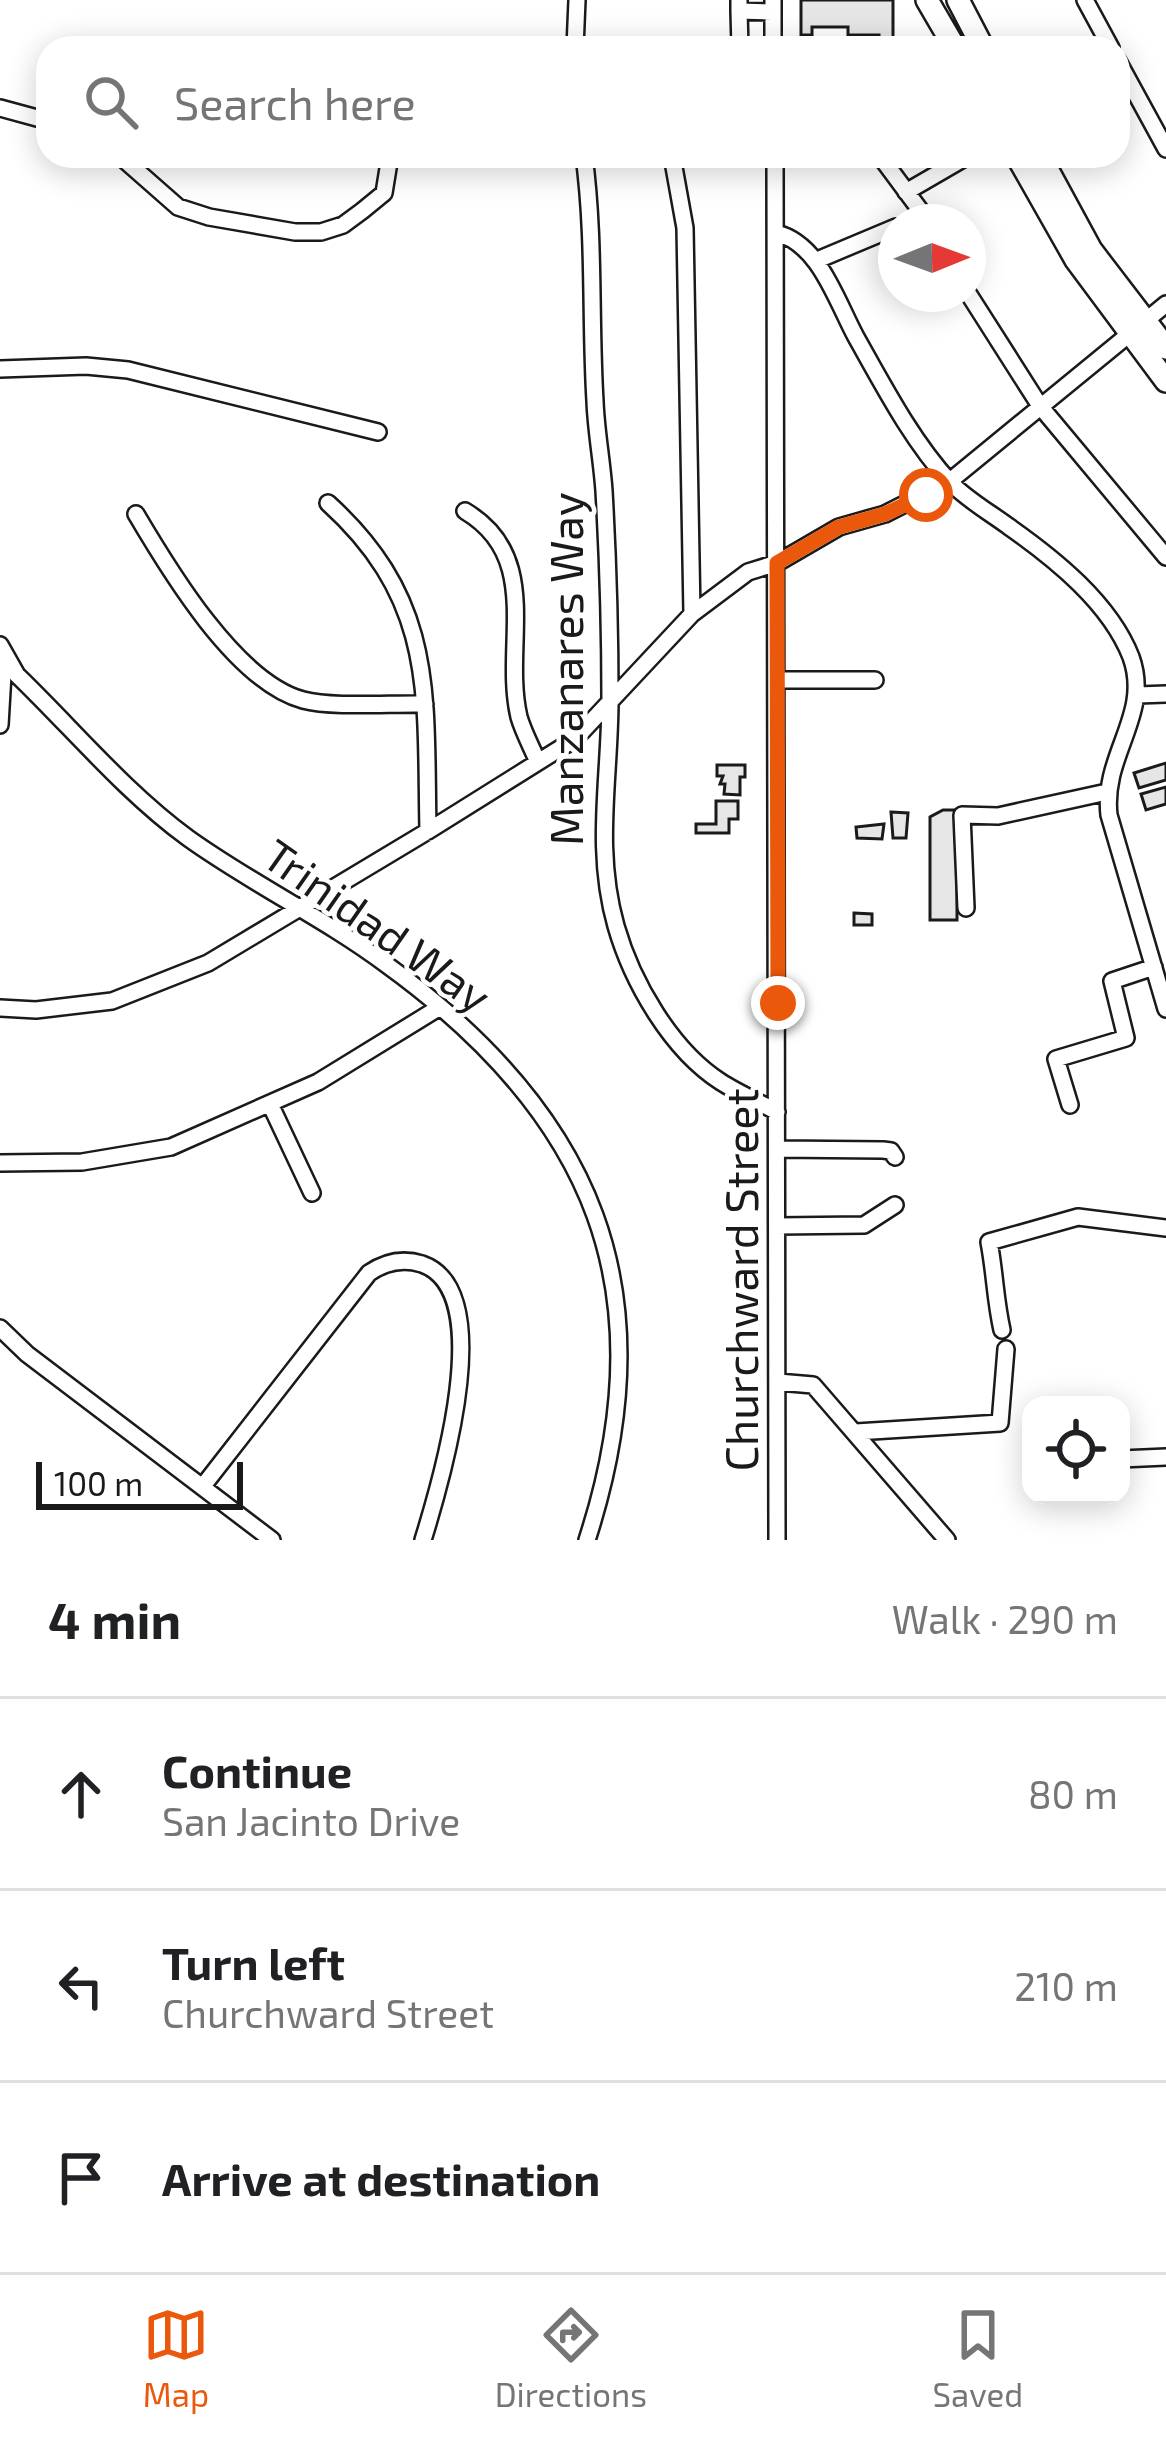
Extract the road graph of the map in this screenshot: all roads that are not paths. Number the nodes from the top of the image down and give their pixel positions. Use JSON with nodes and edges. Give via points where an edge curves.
{"nodes":[{"id":1,"x":577,"y":0,"type":"edge"},
{"id":2,"x":928,"y":0,"type":"edge"},
{"id":3,"x":958,"y":0,"type":"edge"},
{"id":4,"x":1085,"y":0,"type":"edge"},
{"id":5,"x":739,"y":6,"type":"edge"},
{"id":6,"x":773,"y":6,"type":"edge"},
{"id":7,"x":576,"y":36,"type":"edge"},
{"id":8,"x":740,"y":36,"type":"edge"},
{"id":9,"x":948,"y":36,"type":"edge"},
{"id":10,"x":977,"y":36,"type":"edge"},
{"id":11,"x":1104,"y":36,"type":"edge"},
{"id":12,"x":1130,"y":83,"type":"edge"},
{"id":13,"x":0,"y":108,"type":"edge"},
{"id":14,"x":36,"y":118,"type":"edge"},
{"id":15,"x":1166,"y":149,"type":"edge"},
{"id":16,"x":134,"y":168,"type":"edge"},
{"id":17,"x":388,"y":168,"type":"edge"},
{"id":18,"x":586,"y":168,"type":"edge"},
{"id":19,"x":674,"y":168,"type":"edge"},
{"id":20,"x":775,"y":168,"type":"edge"},
{"id":21,"x":889,"y":168,"type":"edge"},
{"id":22,"x":947,"y":168,"type":"edge"},
{"id":23,"x":1024,"y":168,"type":"edge"},
{"id":24,"x":1047,"y":168,"type":"edge"},
{"id":25,"x":906,"y":192,"type":"junction"},
{"id":26,"x":915,"y":204,"type":"edge"},
{"id":27,"x":776,"y":233,"type":"junction"},
{"id":28,"x":878,"y":235,"type":"edge"},
{"id":29,"x":815,"y":261,"type":"junction"},
{"id":30,"x":1166,"y":304,"type":"edge"},
{"id":31,"x":980,"y":312,"type":"edge"},
{"id":32,"x":1137,"y":327,"type":"junction"},
{"id":33,"x":1166,"y":348,"type":"edge"},
{"id":34,"x":0,"y":368,"type":"edge"},
{"id":35,"x":1166,"y":381,"type":"edge"},
{"id":36,"x":1040,"y":406,"type":"junction"},
{"id":37,"x":378,"y":431,"type":"dead end"},
{"id":38,"x":950,"y":482,"type":"junction"},
{"id":39,"x":328,"y":503,"type":"dead end"},
{"id":40,"x":465,"y":512,"type":"dead end"},
{"id":41,"x":136,"y":514,"type":"dead end"},
{"id":42,"x":1166,"y":557,"type":"edge"},
{"id":43,"x":777,"y":563,"type":"junction"},
{"id":44,"x":692,"y":614,"type":"junction"},
{"id":45,"x":2,"y":651,"type":"edge"},
{"id":46,"x":777,"y":680,"type":"junction"},
{"id":47,"x":875,"y":680,"type":"dead end"},
{"id":48,"x":1166,"y":694,"type":"edge"},
{"id":49,"x":1138,"y":695,"type":"junction"},
{"id":50,"x":425,"y":704,"type":"junction"},
{"id":51,"x":610,"y":704,"type":"junction"},
{"id":52,"x":0,"y":725,"type":"edge"},
{"id":53,"x":537,"y":760,"type":"junction"},
{"id":54,"x":1106,"y":792,"type":"junction"},
{"id":55,"x":428,"y":831,"type":"junction"},
{"id":56,"x":296,"y":908,"type":"junction"},
{"id":57,"x":966,"y":908,"type":"dead end"},
{"id":58,"x":1154,"y":967,"type":"junction"},
{"id":59,"x":440,"y":1007,"type":"junction"},
{"id":60,"x":0,"y":1008,"type":"edge"},
{"id":61,"x":1166,"y":1009,"type":"edge"},
{"id":62,"x":1070,"y":1105,"type":"dead end"},
{"id":63,"x":271,"y":1106,"type":"junction"},
{"id":64,"x":777,"y":1112,"type":"junction"},
{"id":65,"x":777,"y":1149,"type":"junction"},
{"id":66,"x":895,"y":1157,"type":"dead end"},
{"id":67,"x":0,"y":1163,"type":"edge"},
{"id":68,"x":312,"y":1193,"type":"dead end"},
{"id":69,"x":895,"y":1205,"type":"dead end"},
{"id":70,"x":777,"y":1226,"type":"junction"},
{"id":71,"x":1166,"y":1228,"type":"edge"},
{"id":72,"x":0,"y":1328,"type":"edge"},
{"id":73,"x":1002,"y":1330,"type":"dead end"},
{"id":74,"x":1006,"y":1349,"type":"dead end"},
{"id":75,"x":778,"y":1382,"type":"junction"},
{"id":76,"x":856,"y":1432,"type":"junction"},
{"id":77,"x":1166,"y":1457,"type":"edge"},
{"id":78,"x":1130,"y":1459,"type":"edge"},
{"id":79,"x":203,"y":1486,"type":"junction"},
{"id":80,"x":272,"y":1540,"type":"edge"},
{"id":81,"x":423,"y":1540,"type":"edge"},
{"id":82,"x":587,"y":1540,"type":"edge"},
{"id":83,"x":777,"y":1540,"type":"edge"},
{"id":84,"x":947,"y":1540,"type":"edge"}],
"edges":[{"from":1,"to":7,"type":"street"},
{"from":2,"to":9,"type":"main road"},
{"from":3,"to":10,"type":"main road"},
{"from":4,"to":11,"type":"street"},
{"from":5,"to":6,"type":"street"},
{"from":5,"to":8,"type":"street"},
{"from":12,"to":15,"type":"street"},
{"from":13,"to":14,"type":"street"},
{"from":16,"to":17,"type":"street","via":[[178,207],[208,218],[321,232],[384,193]]},
{"from":18,"to":51,"type":"street","name":"Manzanares Way"},
{"from":19,"to":44,"type":"street","via":[[685,228]]},
{"from":20,"to":27,"type":"street","name":"Churchward Street"},
{"from":21,"to":25,"type":"street"},
{"from":22,"to":25,"type":"street"},
{"from":23,"to":32,"type":"main road","via":[[1076,260]]},
{"from":24,"to":32,"type":"main road"},
{"from":25,"to":26,"type":"street"},
{"from":27,"to":29,"type":"street","via":[[797,238]]},
{"from":27,"to":43,"type":"street","name":"Churchward Street"},
{"from":28,"to":29,"type":"street"},
{"from":29,"to":38,"type":"street","via":[[887,392]]},
{"from":30,"to":32,"type":"street"},
{"from":31,"to":36,"type":"street"},
{"from":32,"to":33,"type":"main road"},
{"from":32,"to":35,"type":"main road"},
{"from":32,"to":36,"type":"street"},
{"from":34,"to":37,"type":"street","via":[[128,370]]},
{"from":36,"to":38,"type":"street"},
{"from":36,"to":42,"type":"street"},
{"from":38,"to":43,"type":"street","via":[[839,527]]},
{"from":38,"to":49,"type":"street","via":[[1047,554],[1117,626]]},
{"from":39,"to":50,"type":"street","via":[[357,529],[400,593]]},
{"from":40,"to":53,"type":"street","via":[[484,523],[514,583],[518,713]]},
{"from":41,"to":50,"type":"street","via":[[187,596],[272,684],[303,700]]},
{"from":43,"to":44,"type":"street","via":[[748,572]]},
{"from":43,"to":46,"type":"street","name":"Churchward Street"},
{"from":44,"to":51,"type":"street"},
{"from":45,"to":52,"type":"street"},
{"from":45,"to":56,"type":"street","name":"Trinidad Way","via":[[184,835]]},
{"from":46,"to":47,"type":"street"},
{"from":46,"to":64,"type":"street","name":"Churchward Street"},
{"from":48,"to":49,"type":"street"},
{"from":49,"to":54,"type":"street"},
{"from":50,"to":55,"type":"street"},
{"from":51,"to":53,"type":"street","via":[[575,739]]},
{"from":51,"to":64,"type":"street","name":"Manzanares Way","via":[[603,857],[632,966],[682,1045],[717,1080]]},
{"from":53,"to":55,"type":"street"},
{"from":54,"to":57,"type":"street","via":[[998,816],[962,815]]},
{"from":54,"to":58,"type":"street"},
{"from":55,"to":56,"type":"street"},
{"from":56,"to":59,"type":"street","name":"Trinidad Way"},
{"from":56,"to":60,"type":"street","via":[[208,963],[112,1001]]},
{"from":58,"to":61,"type":"street"},
{"from":58,"to":62,"type":"street","via":[[1112,981],[1126,1038],[1056,1059]]},
{"from":59,"to":63,"type":"street"},
{"from":59,"to":82,"type":"street","name":"Trinidad Way","via":[[499,1059],[548,1121],[589,1196],[610,1264],[619,1374]]},
{"from":63,"to":67,"type":"street","via":[[171,1147],[82,1162]]},
{"from":63,"to":68,"type":"street"},
{"from":64,"to":65,"type":"street","name":"Churchward Street"},
{"from":65,"to":66,"type":"street","via":[[884,1150]]},
{"from":65,"to":70,"type":"street","name":"Churchward Street"},
{"from":69,"to":70,"type":"street","via":[[864,1225]]},
{"from":70,"to":75,"type":"street","name":"Churchward Street"},
{"from":71,"to":73,"type":"street","via":[[1078,1217],[989,1242]]},
{"from":72,"to":79,"type":"street"},
{"from":74,"to":76,"type":"street","via":[[1000,1423]]},
{"from":75,"to":76,"type":"street","via":[[813,1385]]},
{"from":75,"to":83,"type":"street","name":"Churchward Street"},
{"from":76,"to":84,"type":"street"},
{"from":77,"to":78,"type":"street"},
{"from":79,"to":80,"type":"street"},
{"from":79,"to":81,"type":"street","via":[[369,1273],[398,1261],[419,1263],[450,1288],[460,1352],[452,1424]]}]}
